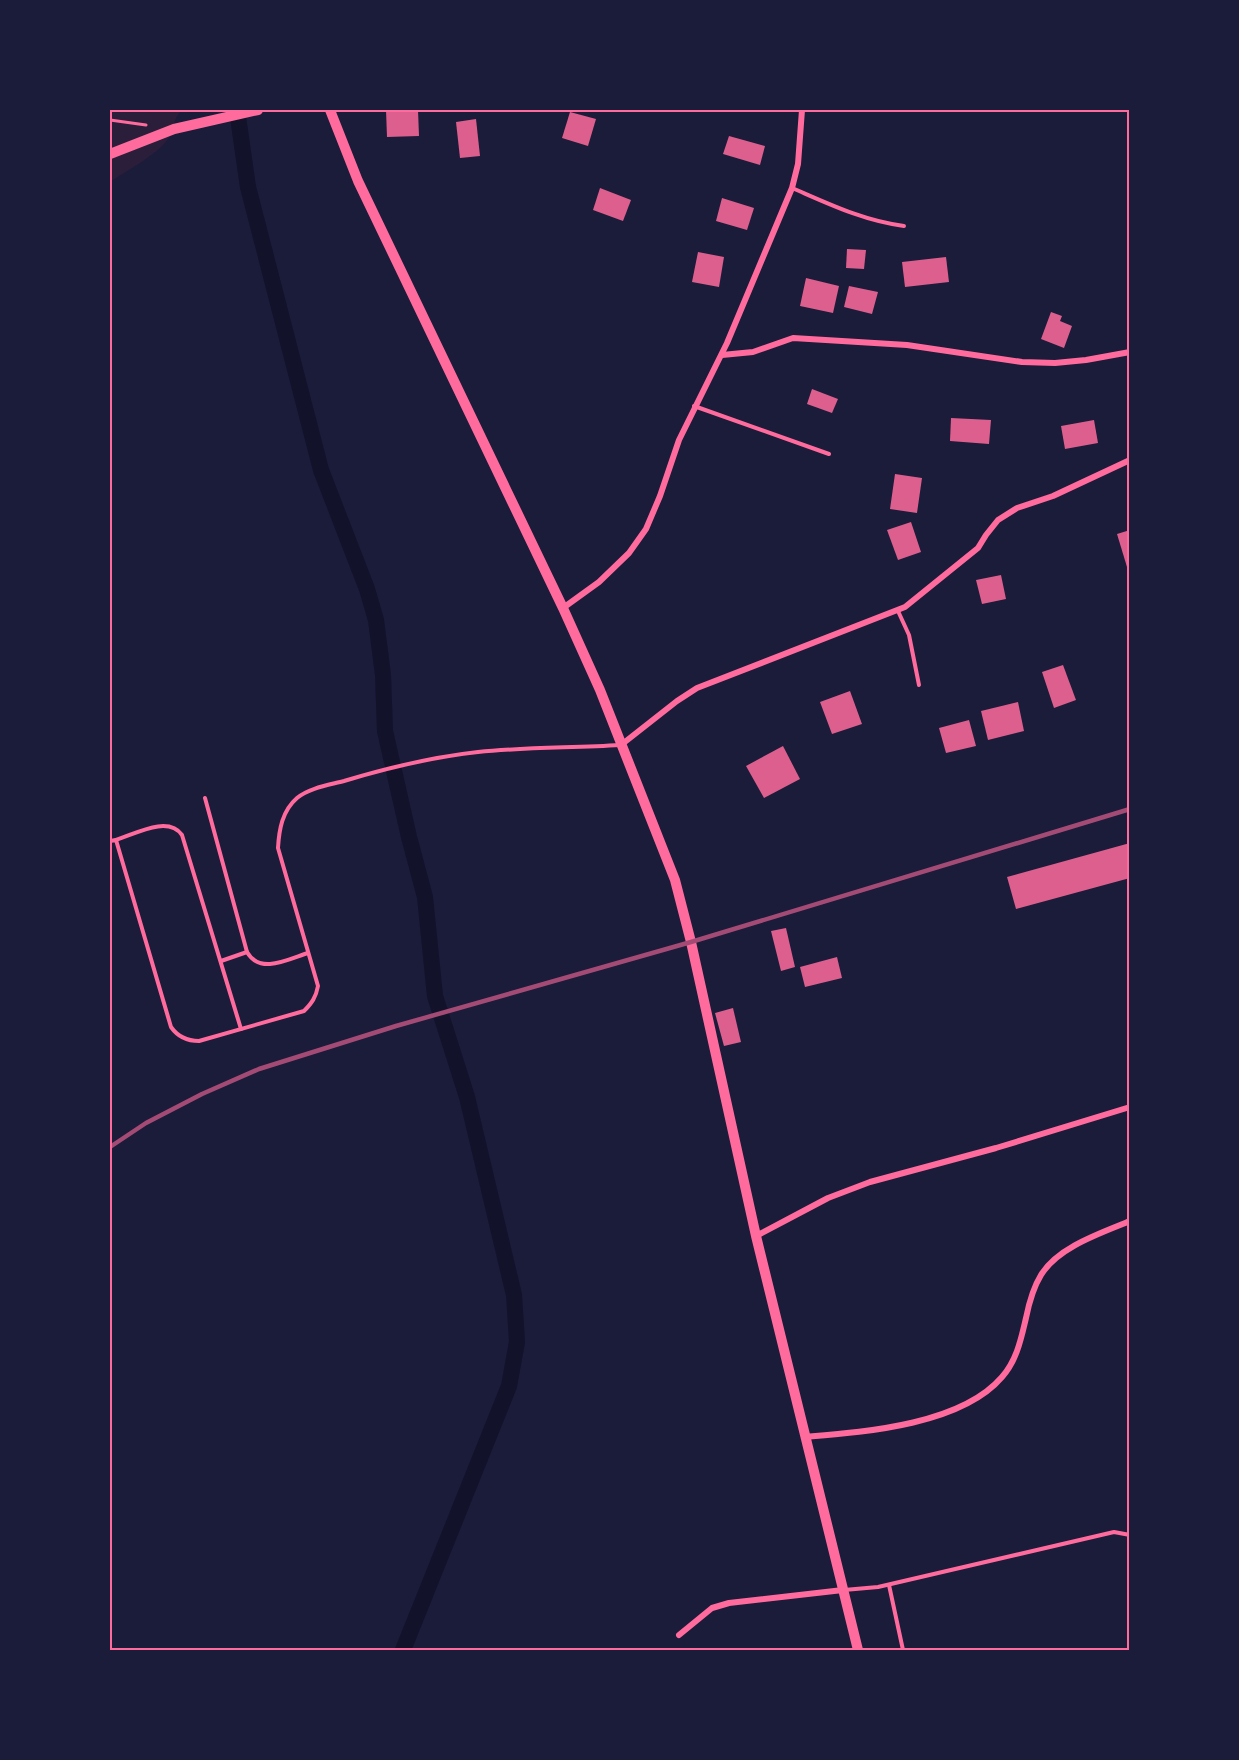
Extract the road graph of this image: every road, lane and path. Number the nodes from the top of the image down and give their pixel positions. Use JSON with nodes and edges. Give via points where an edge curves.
{"nodes":[{"id":1,"x":258,"y":110,"type":"edge"},
{"id":2,"x":330,"y":110,"type":"edge"},
{"id":3,"x":802,"y":110,"type":"edge"},
{"id":4,"x":110,"y":120,"type":"edge"},
{"id":5,"x":174,"y":129,"type":"junction"},
{"id":6,"x":110,"y":154,"type":"edge"},
{"id":7,"x":792,"y":188,"type":"junction"},
{"id":8,"x":904,"y":226,"type":"dead end"},
{"id":9,"x":1130,"y":352,"type":"edge"},
{"id":10,"x":722,"y":355,"type":"junction"},
{"id":11,"x":694,"y":406,"type":"junction"},
{"id":12,"x":829,"y":454,"type":"dead end"},
{"id":13,"x":1130,"y":460,"type":"edge"},
{"id":14,"x":563,"y":608,"type":"junction"},
{"id":15,"x":898,"y":611,"type":"junction"},
{"id":16,"x":919,"y":685,"type":"dead end"},
{"id":17,"x":621,"y":745,"type":"junction"},
{"id":18,"x":206,"y":798,"type":"dead end"},
{"id":19,"x":116,"y":840,"type":"junction"},
{"id":20,"x":110,"y":841,"type":"edge"},
{"id":21,"x":247,"y":952,"type":"junction"},
{"id":22,"x":308,"y":953,"type":"junction"},
{"id":23,"x":221,"y":961,"type":"junction"},
{"id":24,"x":241,"y":1029,"type":"junction"},
{"id":25,"x":1130,"y":1107,"type":"edge"},
{"id":26,"x":1130,"y":1221,"type":"edge"},
{"id":27,"x":756,"y":1236,"type":"junction"},
{"id":28,"x":804,"y":1437,"type":"junction"},
{"id":29,"x":1130,"y":1535,"type":"edge"},
{"id":30,"x":889,"y":1585,"type":"junction"},
{"id":31,"x":843,"y":1590,"type":"junction"},
{"id":32,"x":679,"y":1635,"type":"dead end"},
{"id":33,"x":858,"y":1650,"type":"edge"},
{"id":34,"x":903,"y":1650,"type":"edge"}],
"edges":[{"from":1,"to":5,"type":"main road"},
{"from":2,"to":14,"type":"main road","via":[[358,181]]},
{"from":3,"to":7,"type":"street"},
{"from":4,"to":5,"type":"path"},
{"from":5,"to":6,"type":"main road"},
{"from":7,"to":8,"type":"lane","via":[[862,218]]},
{"from":7,"to":10,"type":"street"},
{"from":9,"to":10,"type":"street","via":[[1055,363],[1022,362],[907,345],[793,338],[753,352]]},
{"from":10,"to":11,"type":"street"},
{"from":11,"to":12,"type":"lane"},
{"from":11,"to":14,"type":"street","via":[[646,529],[607,574]]},
{"from":13,"to":15,"type":"street","via":[[1053,496],[1017,508],[998,520],[978,548]]},
{"from":14,"to":17,"type":"main road"},
{"from":15,"to":16,"type":"lane","via":[[909,635]]},
{"from":15,"to":17,"type":"street","via":[[697,688]]},
{"from":17,"to":22,"type":"lane","via":[[479,752],[378,771],[297,798],[279,829],[278,848]]},
{"from":17,"to":27,"type":"main road","via":[[680,901]]},
{"from":18,"to":21,"type":"lane"},
{"from":19,"to":20,"type":"lane"},
{"from":19,"to":23,"type":"lane","via":[[165,826],[179,831]]},
{"from":19,"to":24,"type":"lane","via":[[171,1027],[179,1036],[193,1041]]},
{"from":21,"to":22,"type":"lane","via":[[254,961],[270,965]]},
{"from":21,"to":23,"type":"lane"},
{"from":22,"to":24,"type":"lane","via":[[318,986],[311,1004],[304,1011]]},
{"from":23,"to":24,"type":"lane"},
{"from":25,"to":27,"type":"street","via":[[870,1182],[828,1198]]},
{"from":26,"to":28,"type":"street","via":[[1095,1234],[1042,1273],[1033,1291],[1014,1360],[989,1390],[966,1404],[926,1418],[873,1431]]},
{"from":27,"to":28,"type":"main road"},
{"from":28,"to":31,"type":"main road"},
{"from":29,"to":30,"type":"lane","via":[[1114,1532]]},
{"from":30,"to":31,"type":"lane"},
{"from":30,"to":34,"type":"lane"},
{"from":31,"to":32,"type":"street","via":[[729,1602],[712,1608]]},
{"from":31,"to":33,"type":"main road"}]}
